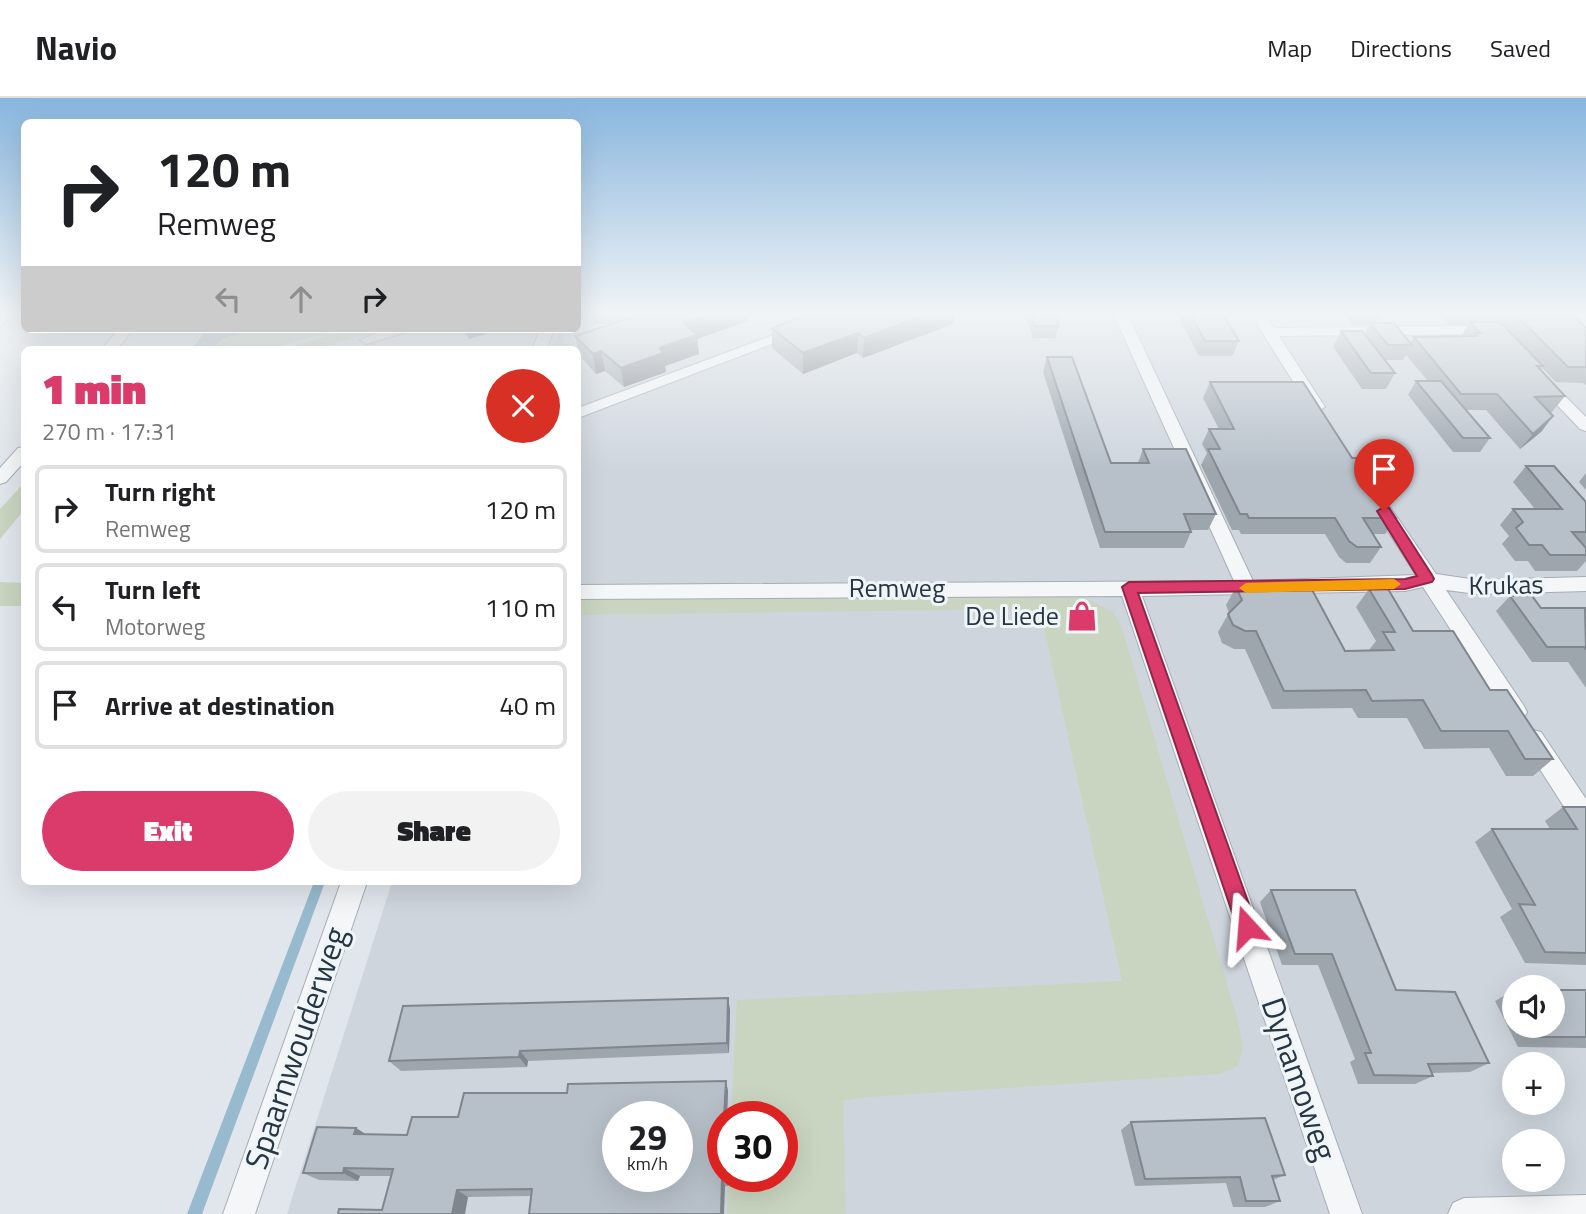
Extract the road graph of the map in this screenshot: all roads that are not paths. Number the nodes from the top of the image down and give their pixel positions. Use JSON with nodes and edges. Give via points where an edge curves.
{"nodes":[{"id":1,"x":706,"y":365,"type":"edge"},
{"id":2,"x":1144,"y":365,"type":"edge"},
{"id":3,"x":1291,"y":365,"type":"edge"},
{"id":4,"x":1534,"y":372,"type":"edge"},
{"id":5,"x":581,"y":412,"type":"edge"},
{"id":6,"x":1330,"y":426,"type":"edge"},
{"id":7,"x":1586,"y":426,"type":"edge"},
{"id":8,"x":21,"y":455,"type":"edge"},
{"id":9,"x":0,"y":478,"type":"edge"},
{"id":10,"x":1367,"y":485,"type":"edge"},
{"id":11,"x":1426,"y":579,"type":"junction"},
{"id":12,"x":1586,"y":584,"type":"edge"},
{"id":13,"x":1108,"y":587,"type":"junction"},
{"id":14,"x":1247,"y":588,"type":"junction"},
{"id":15,"x":581,"y":592,"type":"edge"},
{"id":16,"x":1586,"y":819,"type":"edge"},
{"id":17,"x":353,"y":885,"type":"edge"},
{"id":18,"x":1586,"y":1211,"type":"edge"},
{"id":19,"x":239,"y":1214,"type":"edge"},
{"id":20,"x":1346,"y":1214,"type":"edge"},
{"id":21,"x":1464,"y":1214,"type":"edge"}],
"edges":[{"from":1,"to":5,"type":"street"},
{"from":2,"to":14,"type":"street"},
{"from":3,"to":6,"type":"street"},
{"from":4,"to":7,"type":"street"},
{"from":8,"to":9,"type":"street"},
{"from":10,"to":11,"type":"street"},
{"from":11,"to":12,"type":"street","name":"Krukas","via":[[1477,587]]},
{"from":11,"to":14,"type":"street","name":"Remweg","via":[[1405,584]]},
{"from":11,"to":16,"type":"street"},
{"from":13,"to":14,"type":"street","name":"Remweg"},
{"from":13,"to":15,"type":"street","name":"Remweg"},
{"from":13,"to":20,"type":"street","name":"Dynamoweg"},
{"from":17,"to":19,"type":"street","name":"Spaarnwouderweg"},
{"from":18,"to":21,"type":"street"}]}
